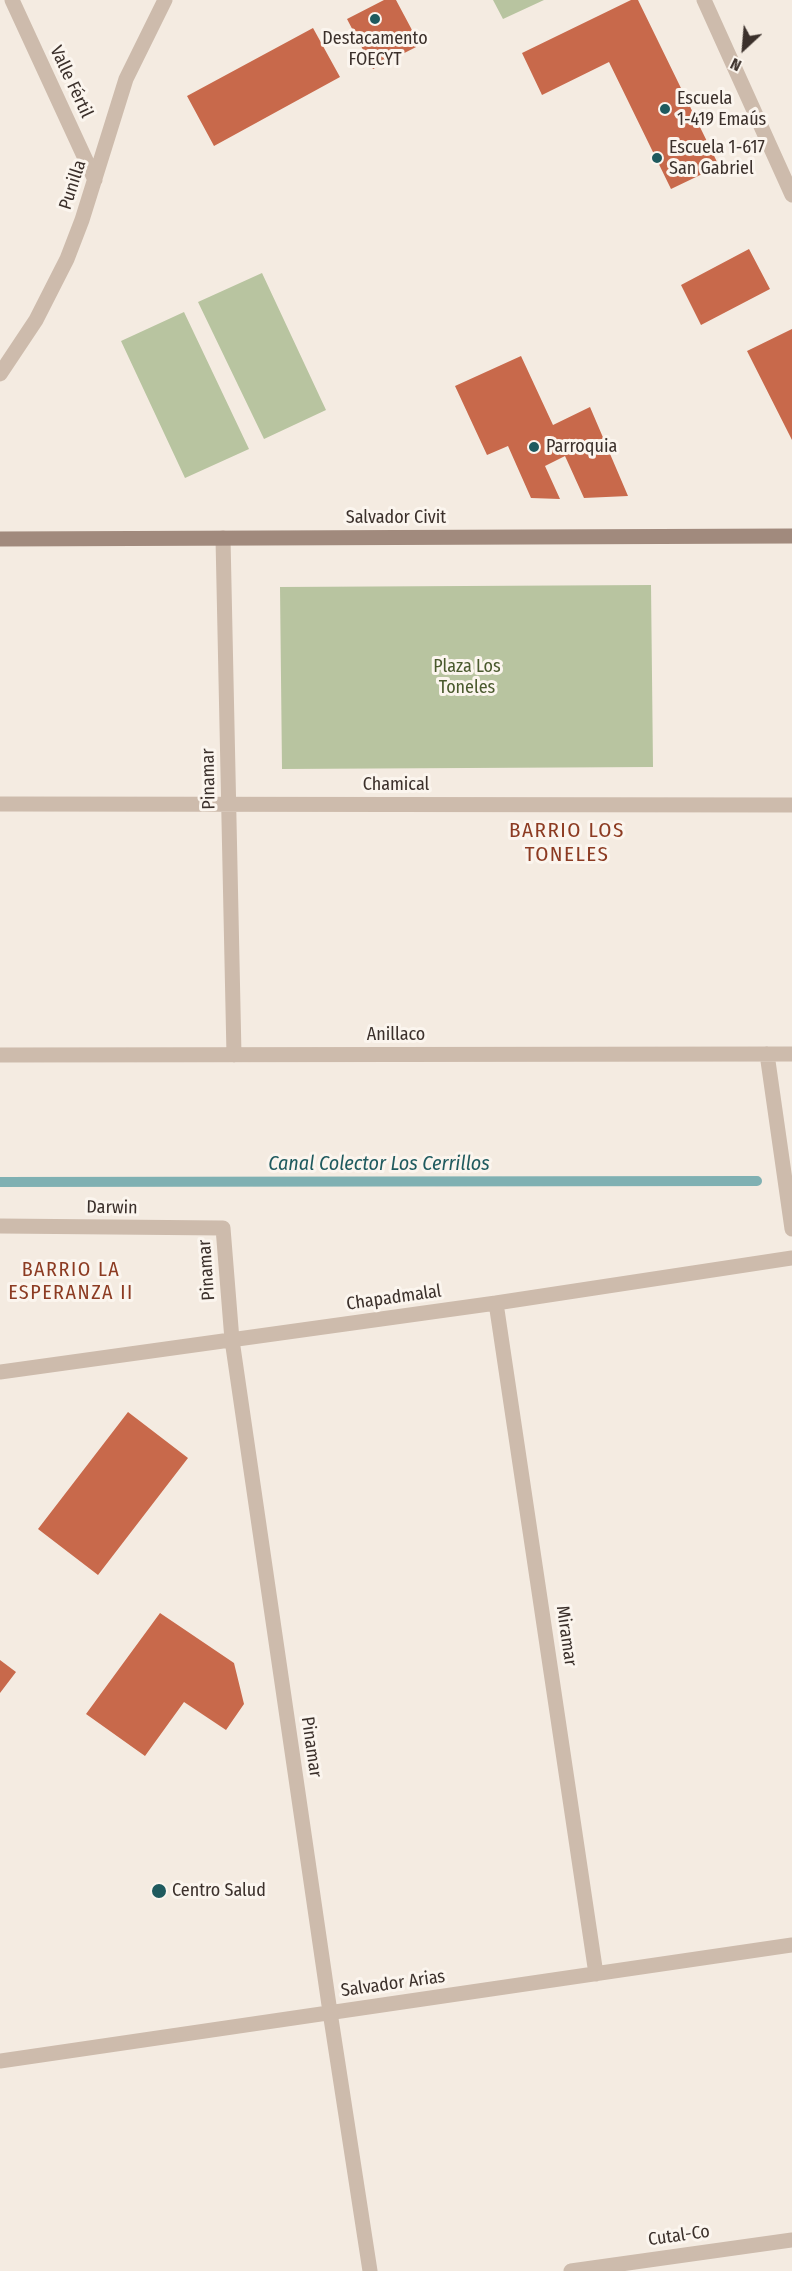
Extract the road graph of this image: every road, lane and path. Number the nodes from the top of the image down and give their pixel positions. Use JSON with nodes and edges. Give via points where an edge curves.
{"nodes":[{"id":1,"x":12,"y":0,"type":"edge"},
{"id":2,"x":165,"y":0,"type":"edge"},
{"id":3,"x":704,"y":0,"type":"edge"},
{"id":4,"x":95,"y":180,"type":"junction"},
{"id":5,"x":792,"y":195,"type":"edge"},
{"id":6,"x":0,"y":374,"type":"edge"},
{"id":7,"x":792,"y":536,"type":"edge"},
{"id":8,"x":223,"y":538,"type":"junction"},
{"id":9,"x":0,"y":539,"type":"edge"},
{"id":10,"x":0,"y":804,"type":"edge"},
{"id":11,"x":229,"y":804,"type":"junction"},
{"id":12,"x":792,"y":805,"type":"edge"},
{"id":13,"x":767,"y":1054,"type":"junction"},
{"id":14,"x":792,"y":1054,"type":"edge"},
{"id":15,"x":0,"y":1055,"type":"edge"},
{"id":16,"x":234,"y":1055,"type":"junction"},
{"id":17,"x":0,"y":1226,"type":"edge"},
{"id":18,"x":223,"y":1228,"type":"joint"},
{"id":19,"x":792,"y":1229,"type":"edge"},
{"id":20,"x":792,"y":1258,"type":"edge"},
{"id":21,"x":496,"y":1303,"type":"junction"},
{"id":22,"x":232,"y":1340,"type":"junction"},
{"id":23,"x":0,"y":1372,"type":"edge"},
{"id":24,"x":792,"y":1945,"type":"edge"},
{"id":25,"x":596,"y":1974,"type":"junction"},
{"id":26,"x":330,"y":2013,"type":"junction"},
{"id":27,"x":0,"y":2061,"type":"edge"},
{"id":28,"x":792,"y":2240,"type":"edge"},
{"id":29,"x":370,"y":2271,"type":"edge"},
{"id":30,"x":571,"y":2271,"type":"edge"}],
"edges":[{"from":1,"to":4,"type":"street","name":"Valle Fértil"},
{"from":2,"to":4,"type":"street","name":"Punilla","via":[[126,79]]},
{"from":3,"to":5,"type":"street"},
{"from":4,"to":6,"type":"street","name":"Punilla","via":[[63,267],[36,320]]},
{"from":7,"to":8,"type":"street","name":"Salvador Civit"},
{"from":8,"to":9,"type":"street","name":"Salvador Civit"},
{"from":8,"to":11,"type":"street","name":"Pinamar"},
{"from":10,"to":11,"type":"street","name":"Chamical"},
{"from":11,"to":12,"type":"street","name":"Chamical"},
{"from":11,"to":16,"type":"street","name":"Pinamar"},
{"from":13,"to":14,"type":"street","name":"Anillaco"},
{"from":13,"to":16,"type":"street","name":"Anillaco"},
{"from":13,"to":19,"type":"street"},
{"from":15,"to":16,"type":"street","name":"Anillaco"},
{"from":17,"to":18,"type":"street","name":"Darwin"},
{"from":18,"to":22,"type":"street","name":"Pinamar"},
{"from":20,"to":21,"type":"street","name":"Chapadmalal"},
{"from":21,"to":22,"type":"street","name":"Chapadmalal"},
{"from":21,"to":25,"type":"street","name":"Miramar"},
{"from":22,"to":23,"type":"street","name":"Chapadmalal"},
{"from":22,"to":26,"type":"street","name":"Pinamar"},
{"from":24,"to":25,"type":"street","name":"Salvador Arias"},
{"from":25,"to":26,"type":"street","name":"Salvador Arias"},
{"from":26,"to":27,"type":"street","name":"Salvador Arias"},
{"from":26,"to":29,"type":"street","name":"Pinamar"},
{"from":28,"to":30,"type":"street","name":"Cutal-Co"}]}
